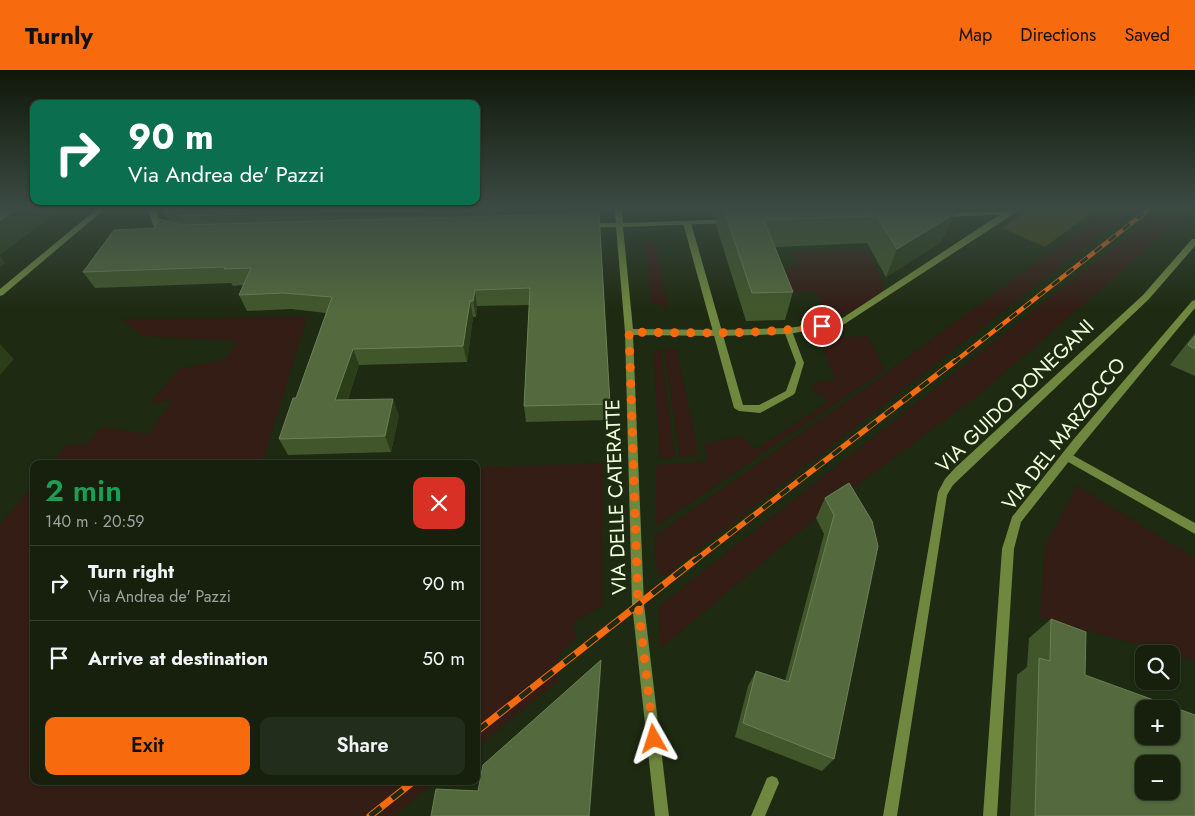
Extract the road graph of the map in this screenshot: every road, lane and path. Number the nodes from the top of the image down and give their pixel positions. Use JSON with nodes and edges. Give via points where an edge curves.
{"nodes":[{"id":1,"x":61,"y":242,"type":"edge"},
{"id":2,"x":621,"y":242,"type":"edge"},
{"id":3,"x":692,"y":242,"type":"edge"},
{"id":4,"x":965,"y":242,"type":"edge"},
{"id":5,"x":1193,"y":242,"type":"edge"},
{"id":6,"x":0,"y":293,"type":"edge"},
{"id":7,"x":1195,"y":304,"type":"edge"},
{"id":8,"x":788,"y":331,"type":"junction"},
{"id":9,"x":629,"y":332,"type":"junction"},
{"id":10,"x":718,"y":333,"type":"junction"},
{"id":11,"x":1067,"y":456,"type":"junction"},
{"id":12,"x":1195,"y":529,"type":"edge"},
{"id":13,"x":772,"y":783,"type":"dead end"},
{"id":14,"x":662,"y":816,"type":"edge"},
{"id":15,"x":758,"y":816,"type":"edge"},
{"id":16,"x":890,"y":816,"type":"edge"},
{"id":17,"x":990,"y":816,"type":"edge"}],
"edges":[{"from":1,"to":6,"type":"street"},
{"from":2,"to":9,"type":"street","name":"VIA DELLE CATERATTE"},
{"from":3,"to":10,"type":"street"},
{"from":4,"to":8,"type":"street","via":[[840,323]]},
{"from":5,"to":16,"type":"street","name":"VIA GUIDO DONEGANI","via":[[1146,297],[960,471],[942,495]]},
{"from":7,"to":11,"type":"street","name":"VIA DEL MARZOCCO"},
{"from":8,"to":10,"type":"street"},
{"from":8,"to":10,"type":"street","via":[[800,363],[790,394],[760,410],[739,408]]},
{"from":9,"to":10,"type":"street"},
{"from":9,"to":14,"type":"street","name":"VIA DELLE CATERATTE","via":[[638,604]]},
{"from":11,"to":12,"type":"street"},
{"from":11,"to":17,"type":"street","name":"VIA DEL MARZOCCO","via":[[1016,520],[1008,549]]},
{"from":13,"to":15,"type":"street"}]}
